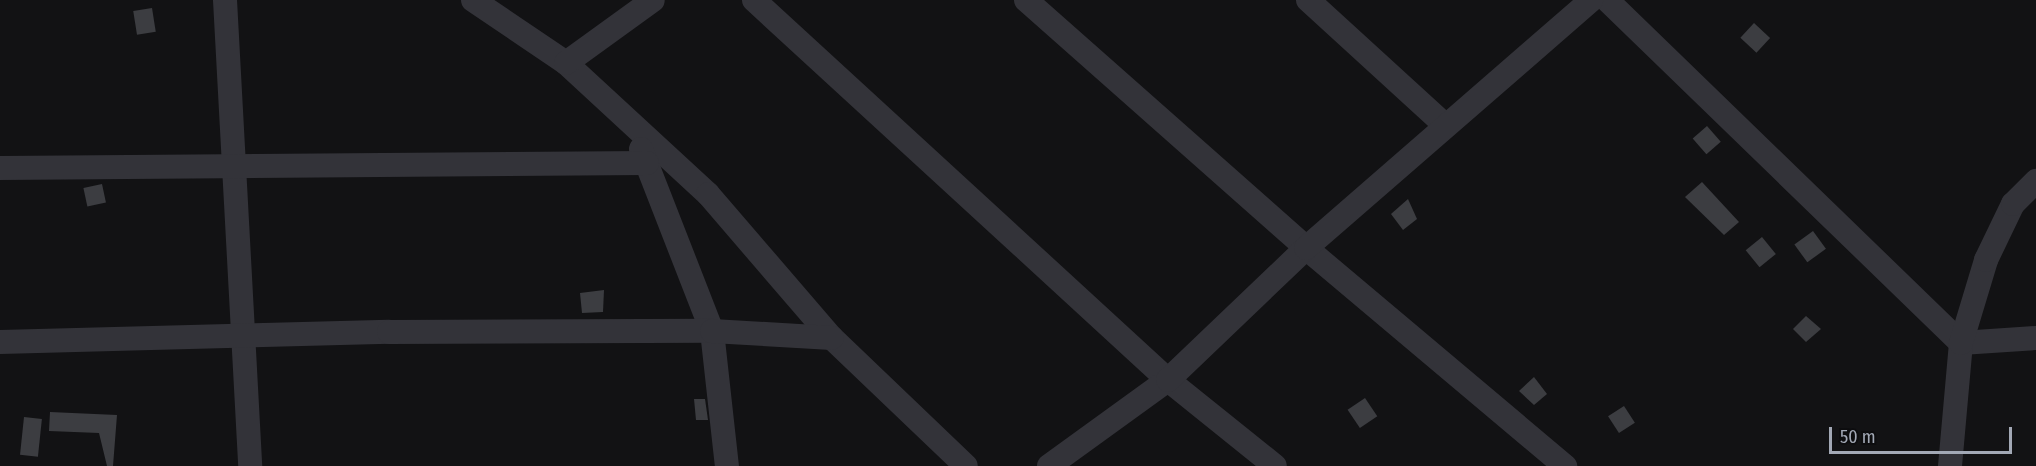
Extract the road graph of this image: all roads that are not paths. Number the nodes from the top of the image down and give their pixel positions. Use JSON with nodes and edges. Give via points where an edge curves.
{"nodes":[{"id":1,"x":225,"y":0,"type":"edge"},
{"id":2,"x":473,"y":0,"type":"edge"},
{"id":3,"x":653,"y":0,"type":"edge"},
{"id":4,"x":754,"y":0,"type":"edge"},
{"id":5,"x":1026,"y":0,"type":"edge"},
{"id":6,"x":1308,"y":0,"type":"edge"},
{"id":7,"x":1591,"y":0,"type":"edge"},
{"id":8,"x":1607,"y":0,"type":"edge"},
{"id":9,"x":566,"y":63,"type":"junction"},
{"id":10,"x":1444,"y":124,"type":"junction"},
{"id":11,"x":632,"y":127,"type":"junction"},
{"id":12,"x":646,"y":163,"type":"junction"},
{"id":13,"x":232,"y":165,"type":"junction"},
{"id":14,"x":0,"y":168,"type":"edge"},
{"id":15,"x":2036,"y":181,"type":"edge"},
{"id":16,"x":1306,"y":248,"type":"junction"},
{"id":17,"x":712,"y":331,"type":"junction"},
{"id":18,"x":245,"y":335,"type":"junction"},
{"id":19,"x":832,"y":338,"type":"junction"},
{"id":20,"x":2036,"y":338,"type":"edge"},
{"id":21,"x":0,"y":342,"type":"edge"},
{"id":22,"x":1961,"y":343,"type":"junction"},
{"id":23,"x":1168,"y":380,"type":"junction"},
{"id":24,"x":250,"y":466,"type":"edge"},
{"id":25,"x":727,"y":466,"type":"edge"},
{"id":26,"x":966,"y":466,"type":"edge"},
{"id":27,"x":1049,"y":466,"type":"edge"},
{"id":28,"x":1275,"y":466,"type":"edge"},
{"id":29,"x":1565,"y":466,"type":"edge"},
{"id":30,"x":1950,"y":466,"type":"edge"}],
"edges":[{"from":1,"to":13,"type":"street"},
{"from":2,"to":9,"type":"street"},
{"from":3,"to":9,"type":"street"},
{"from":4,"to":23,"type":"street"},
{"from":5,"to":16,"type":"street"},
{"from":6,"to":10,"type":"street"},
{"from":7,"to":10,"type":"street"},
{"from":8,"to":22,"type":"street"},
{"from":9,"to":11,"type":"street"},
{"from":10,"to":16,"type":"street"},
{"from":11,"to":12,"type":"street"},
{"from":11,"to":19,"type":"street","via":[[708,194]]},
{"from":12,"to":13,"type":"street"},
{"from":12,"to":17,"type":"street"},
{"from":13,"to":14,"type":"street"},
{"from":13,"to":18,"type":"street"},
{"from":15,"to":22,"type":"street","via":[[2013,204],[1986,261]]},
{"from":16,"to":23,"type":"street"},
{"from":16,"to":29,"type":"street"},
{"from":17,"to":18,"type":"street"},
{"from":17,"to":19,"type":"street"},
{"from":17,"to":25,"type":"street"},
{"from":18,"to":21,"type":"street"},
{"from":18,"to":24,"type":"street"},
{"from":19,"to":26,"type":"street"},
{"from":20,"to":22,"type":"street"},
{"from":22,"to":30,"type":"street"},
{"from":23,"to":27,"type":"street"},
{"from":23,"to":28,"type":"street"}]}
